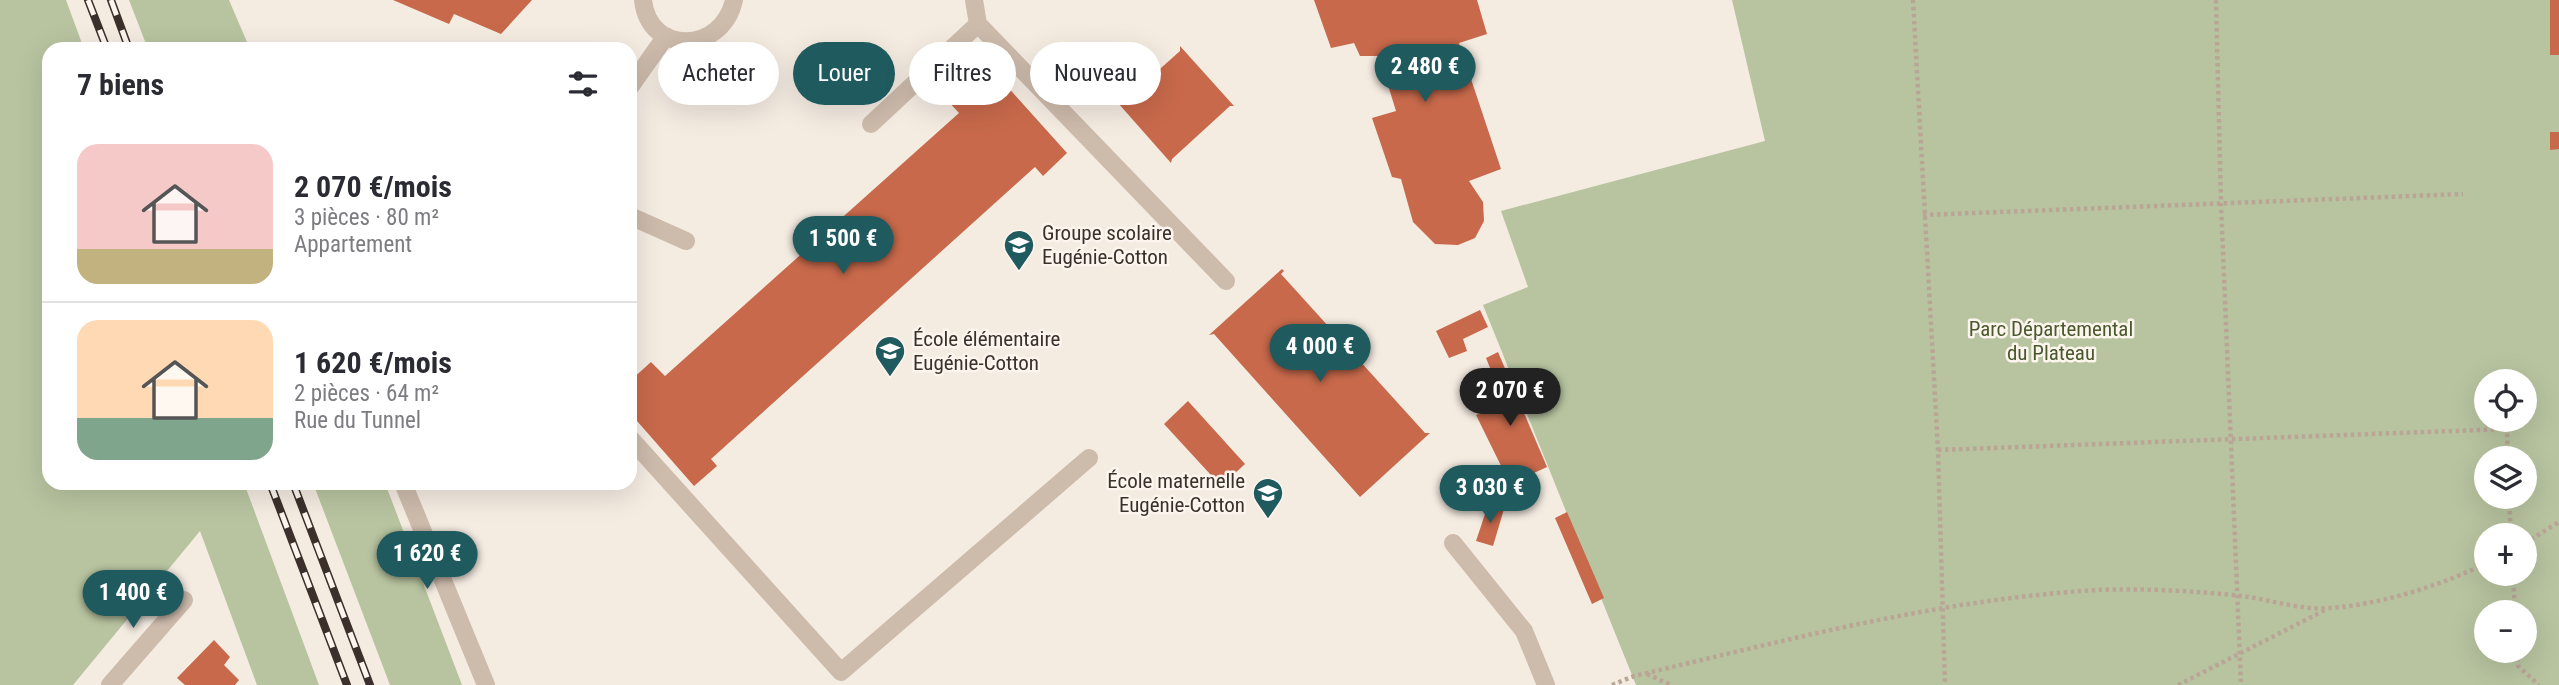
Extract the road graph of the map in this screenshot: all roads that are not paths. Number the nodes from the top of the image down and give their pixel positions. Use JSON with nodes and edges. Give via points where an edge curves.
{"nodes":[{"id":1,"x":643,"y":0,"type":"edge"},
{"id":2,"x":734,"y":0,"type":"edge"},
{"id":3,"x":974,"y":0,"type":"edge"},
{"id":4,"x":978,"y":24,"type":"junction"},
{"id":5,"x":666,"y":36,"type":"junction"},
{"id":6,"x":637,"y":77,"type":"edge"},
{"id":7,"x":871,"y":124,"type":"dead end"},
{"id":8,"x":637,"y":219,"type":"edge"},
{"id":9,"x":686,"y":241,"type":"dead end"},
{"id":10,"x":1226,"y":281,"type":"dead end"},
{"id":11,"x":637,"y":446,"type":"edge"},
{"id":12,"x":1089,"y":458,"type":"dead end"},
{"id":13,"x":406,"y":490,"type":"edge"},
{"id":14,"x":1453,"y":543,"type":"dead end"},
{"id":15,"x":184,"y":600,"type":"dead end"},
{"id":16,"x":110,"y":685,"type":"edge"},
{"id":17,"x":486,"y":685,"type":"edge"},
{"id":18,"x":1546,"y":685,"type":"edge"}],
"edges":[{"from":1,"to":5,"type":"street","via":[[648,19]]},
{"from":2,"to":5,"type":"street","via":[[723,26],[711,36],[681,41]]},
{"from":3,"to":4,"type":"street"},
{"from":4,"to":7,"type":"street"},
{"from":4,"to":10,"type":"street"},
{"from":5,"to":6,"type":"street"},
{"from":8,"to":9,"type":"street"},
{"from":11,"to":12,"type":"street","via":[[841,672]]},
{"from":13,"to":17,"type":"street"},
{"from":14,"to":18,"type":"street","via":[[1524,631]]},
{"from":15,"to":16,"type":"street"}]}
